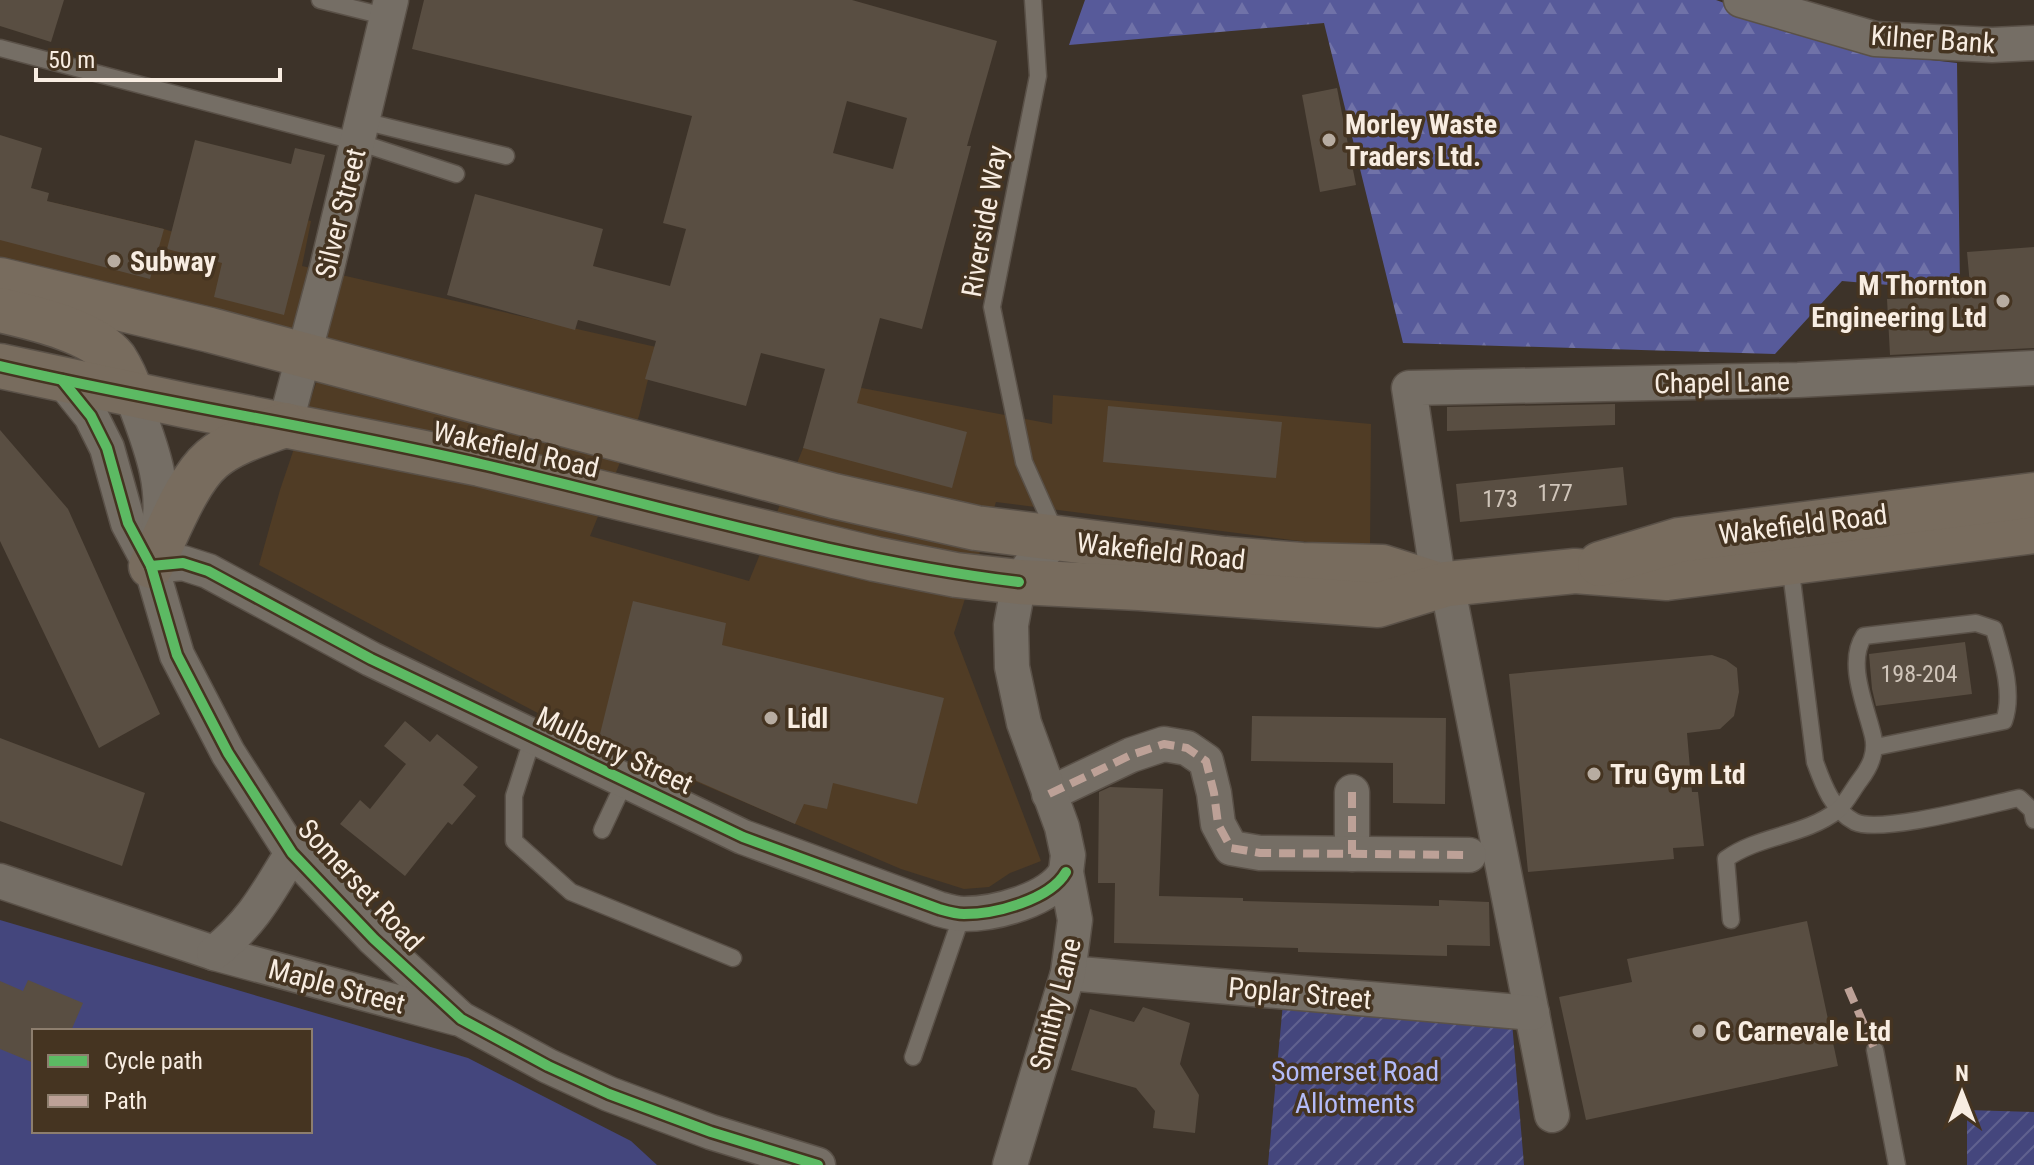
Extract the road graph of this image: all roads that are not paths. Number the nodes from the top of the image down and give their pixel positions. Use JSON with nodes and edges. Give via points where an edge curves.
{"nodes":[{"id":1,"x":320,"y":0,"type":"edge"},
{"id":2,"x":1033,"y":0,"type":"edge"},
{"id":3,"x":1741,"y":0,"type":"edge"},
{"id":4,"x":390,"y":8,"type":"edge"},
{"id":5,"x":2034,"y":43,"type":"edge"},
{"id":6,"x":0,"y":48,"type":"edge"},
{"id":7,"x":360,"y":132,"type":"junction"},
{"id":8,"x":506,"y":156,"type":"dead end"},
{"id":9,"x":456,"y":174,"type":"dead end"},
{"id":10,"x":0,"y":280,"type":"edge"},
{"id":11,"x":0,"y":310,"type":"edge"},
{"id":12,"x":305,"y":355,"type":"junction"},
{"id":13,"x":0,"y":366,"type":"edge"},
{"id":14,"x":2034,"y":368,"type":"edge"},
{"id":15,"x":62,"y":380,"type":"junction"},
{"id":16,"x":131,"y":393,"type":"junction"},
{"id":17,"x":285,"y":425,"type":"junction"},
{"id":18,"x":2034,"y":495,"type":"edge"},
{"id":19,"x":2034,"y":531,"type":"edge"},
{"id":20,"x":1058,"y":539,"type":"junction"},
{"id":21,"x":1790,"y":562,"type":"junction"},
{"id":22,"x":151,"y":566,"type":"junction"},
{"id":23,"x":1575,"y":571,"type":"junction"},
{"id":24,"x":1019,"y":582,"type":"junction"},
{"id":25,"x":1443,"y":585,"type":"junction"},
{"id":26,"x":533,"y":737,"type":"junction"},
{"id":27,"x":1876,"y":747,"type":"junction"},
{"id":28,"x":625,"y":781,"type":"junction"},
{"id":29,"x":1352,"y":792,"type":"dead end"},
{"id":30,"x":1049,"y":794,"type":"junction"},
{"id":31,"x":1839,"y":809,"type":"junction"},
{"id":32,"x":2034,"y":820,"type":"edge"},
{"id":33,"x":602,"y":830,"type":"dead end"},
{"id":34,"x":292,"y":853,"type":"junction"},
{"id":35,"x":1352,"y":854,"type":"junction"},
{"id":36,"x":1469,"y":855,"type":"dead end"},
{"id":37,"x":1066,"y":872,"type":"junction"},
{"id":38,"x":0,"y":881,"type":"edge"},
{"id":39,"x":962,"y":915,"type":"junction"},
{"id":40,"x":1731,"y":920,"type":"dead end"},
{"id":41,"x":214,"y":953,"type":"junction"},
{"id":42,"x":733,"y":958,"type":"dead end"},
{"id":43,"x":1068,"y":973,"type":"junction"},
{"id":44,"x":1532,"y":1013,"type":"junction"},
{"id":45,"x":461,"y":1019,"type":"junction"},
{"id":46,"x":1875,"y":1050,"type":"dead end"},
{"id":47,"x":913,"y":1057,"type":"dead end"},
{"id":48,"x":1552,"y":1115,"type":"dead end"},
{"id":49,"x":807,"y":1164,"type":"edge"},
{"id":50,"x":1010,"y":1165,"type":"edge"},
{"id":51,"x":1897,"y":1165,"type":"edge"}],
"edges":[{"from":1,"to":4,"type":"lane"},
{"from":2,"to":20,"type":"lane","name":"Riverside Way","via":[[1038,76],[992,307],[1024,462]]},
{"from":3,"to":5,"type":"street","name":"Kilner Bank","via":[[1875,39]]},
{"from":4,"to":7,"type":"street","name":"Silver Street"},
{"from":6,"to":7,"type":"lane"},
{"from":7,"to":8,"type":"lane"},
{"from":7,"to":9,"type":"lane"},
{"from":7,"to":12,"type":"street","name":"Silver Street"},
{"from":10,"to":12,"type":"highway","name":"Wakefield Road"},
{"from":11,"to":16,"type":"highway","via":[[85,336],[113,357]]},
{"from":12,"to":17,"type":"street","name":"Silver Street"},
{"from":12,"to":20,"type":"highway","name":"Wakefield Road","via":[[834,496],[976,528]]},
{"from":13,"to":15,"type":"highway","name":"Wakefield Road"},
{"from":14,"to":25,"type":"street","name":"Chapel Lane","via":[[1798,380],[1409,388]]},
{"from":15,"to":16,"type":"highway","name":"Wakefield Road"},
{"from":15,"to":22,"type":"street","name":"Somerset Road","via":[[91,416],[107,448],[128,523]]},
{"from":16,"to":17,"type":"highway","name":"Wakefield Road"},
{"from":16,"to":22,"type":"street","name":"Somerset Road","via":[[160,481],[162,519]]},
{"from":17,"to":22,"type":"highway","via":[[211,459]]},
{"from":17,"to":24,"type":"highway","name":"Wakefield Road","via":[[480,464],[875,559]]},
{"from":18,"to":23,"type":"highway","name":"Wakefield Road","via":[[1679,540]]},
{"from":19,"to":21,"type":"highway","name":"Wakefield Road"},
{"from":20,"to":24,"type":"street","name":"Smithy Lane"},
{"from":20,"to":25,"type":"highway","name":"Wakefield Road","via":[[1225,559],[1382,567]]},
{"from":21,"to":23,"type":"highway","name":"Wakefield Road","via":[[1667,578]]},
{"from":21,"to":31,"type":"lane","via":[[1815,762]]},
{"from":22,"to":26,"type":"street","name":"Mulberry Street","via":[[183,563],[208,571],[371,659]]},
{"from":22,"to":34,"type":"street","name":"Somerset Road","via":[[177,655],[228,753]]},
{"from":23,"to":25,"type":"highway","name":"Wakefield Road"},
{"from":24,"to":25,"type":"highway","name":"Wakefield Road","via":[[1378,605]]},
{"from":24,"to":30,"type":"street","name":"Smithy Lane","via":[[1011,625],[1012,667],[1024,723]]},
{"from":25,"to":44,"type":"street"},
{"from":26,"to":28,"type":"street","name":"Mulberry Street"},
{"from":26,"to":42,"type":"lane","via":[[514,796],[514,841],[571,892]]},
{"from":27,"to":27,"type":"lane","via":[[1857,667],[1856,648],[1864,636],[1976,623],[1994,629],[2009,705],[2004,721]]},
{"from":27,"to":31,"type":"lane","via":[[1869,769]]},
{"from":28,"to":33,"type":"lane"},
{"from":28,"to":39,"type":"street","name":"Mulberry Street","via":[[743,837]]},
{"from":29,"to":35,"type":"street"},
{"from":30,"to":35,"type":"street","via":[[1131,755],[1164,744],[1187,748],[1206,761],[1218,824],[1231,848]]},
{"from":30,"to":37,"type":"street","name":"Smithy Lane","via":[[1062,827]]},
{"from":31,"to":32,"type":"lane","via":[[1857,823],[1887,825],[2019,798]]},
{"from":31,"to":40,"type":"lane","via":[[1795,833],[1737,850],[1726,859]]},
{"from":34,"to":41,"type":"street","name":"Maple Street","via":[[240,932]]},
{"from":34,"to":45,"type":"street","name":"Somerset Road"},
{"from":35,"to":36,"type":"street"},
{"from":37,"to":39,"type":"street","name":"Mulberry Street","via":[[1048,892]]},
{"from":37,"to":43,"type":"street","name":"Smithy Lane","via":[[1075,920]]},
{"from":38,"to":41,"type":"street","name":"Maple Street"},
{"from":39,"to":47,"type":"lane"},
{"from":41,"to":45,"type":"street","name":"Maple Street"},
{"from":43,"to":44,"type":"street","name":"Poplar Street"},
{"from":43,"to":50,"type":"street","name":"Smithy Lane"},
{"from":44,"to":48,"type":"street"},
{"from":45,"to":49,"type":"street","name":"Somerset Road","via":[[609,1094]]},
{"from":46,"to":51,"type":"lane"}]}
